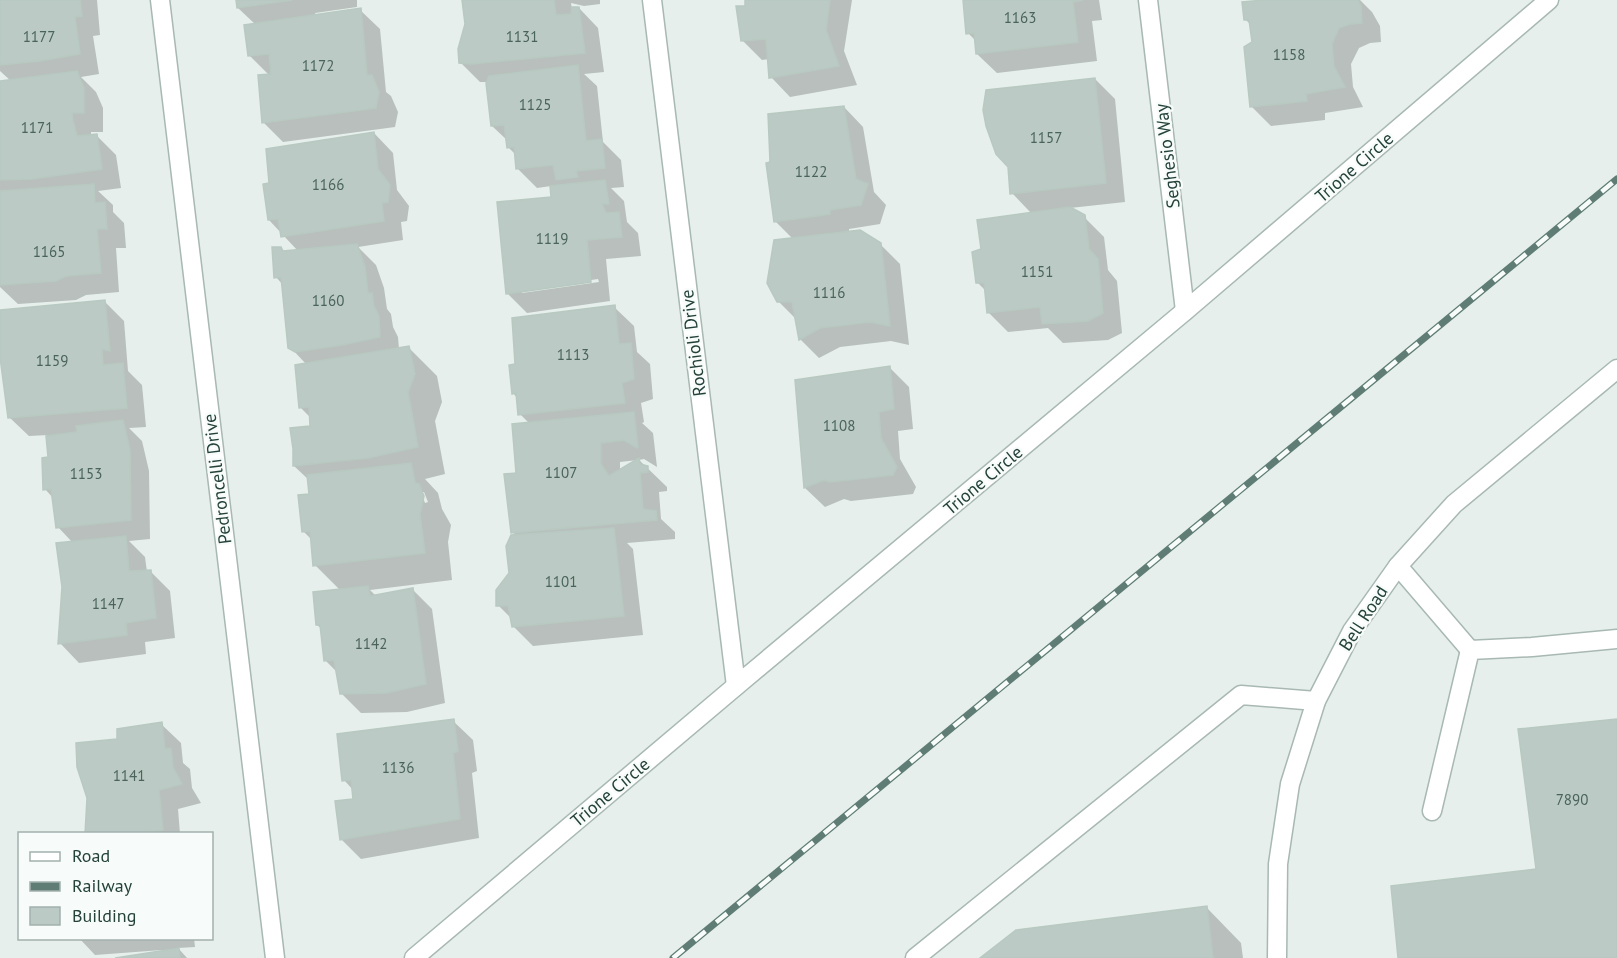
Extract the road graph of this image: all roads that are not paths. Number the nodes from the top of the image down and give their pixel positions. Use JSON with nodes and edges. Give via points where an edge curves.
{"nodes":[{"id":1,"x":160,"y":0,"type":"edge"},
{"id":2,"x":651,"y":0,"type":"edge"},
{"id":3,"x":1148,"y":0,"type":"edge"},
{"id":4,"x":1549,"y":0,"type":"edge"},
{"id":5,"x":1185,"y":311,"type":"junction"},
{"id":6,"x":1617,"y":369,"type":"edge"},
{"id":7,"x":1398,"y":566,"type":"junction"},
{"id":8,"x":1617,"y":639,"type":"edge"},
{"id":9,"x":1470,"y":650,"type":"junction"},
{"id":10,"x":736,"y":686,"type":"junction"},
{"id":11,"x":1316,"y":701,"type":"junction"},
{"id":12,"x":1432,"y":811,"type":"dead end"},
{"id":13,"x":275,"y":958,"type":"edge"},
{"id":14,"x":414,"y":958,"type":"edge"},
{"id":15,"x":915,"y":958,"type":"edge"},
{"id":16,"x":1277,"y":958,"type":"edge"}],
"edges":[{"from":1,"to":13,"type":"street","name":"Pedroncelli Drive"},
{"from":2,"to":10,"type":"street","name":"Rochioli Drive"},
{"from":3,"to":5,"type":"street","name":"Seghesio Way"},
{"from":4,"to":5,"type":"street","name":"Trione Circle"},
{"from":5,"to":10,"type":"street","name":"Trione Circle"},
{"from":6,"to":7,"type":"street","name":"Bell Road","via":[[1454,504]]},
{"from":7,"to":9,"type":"street"},
{"from":7,"to":11,"type":"street","name":"Bell Road","via":[[1352,631]]},
{"from":8,"to":9,"type":"street"},
{"from":9,"to":12,"type":"street"},
{"from":10,"to":14,"type":"street","name":"Trione Circle"},
{"from":11,"to":15,"type":"street","via":[[1241,695]]},
{"from":11,"to":16,"type":"street","name":"Bell Road","via":[[1288,795],[1278,864]]}]}
